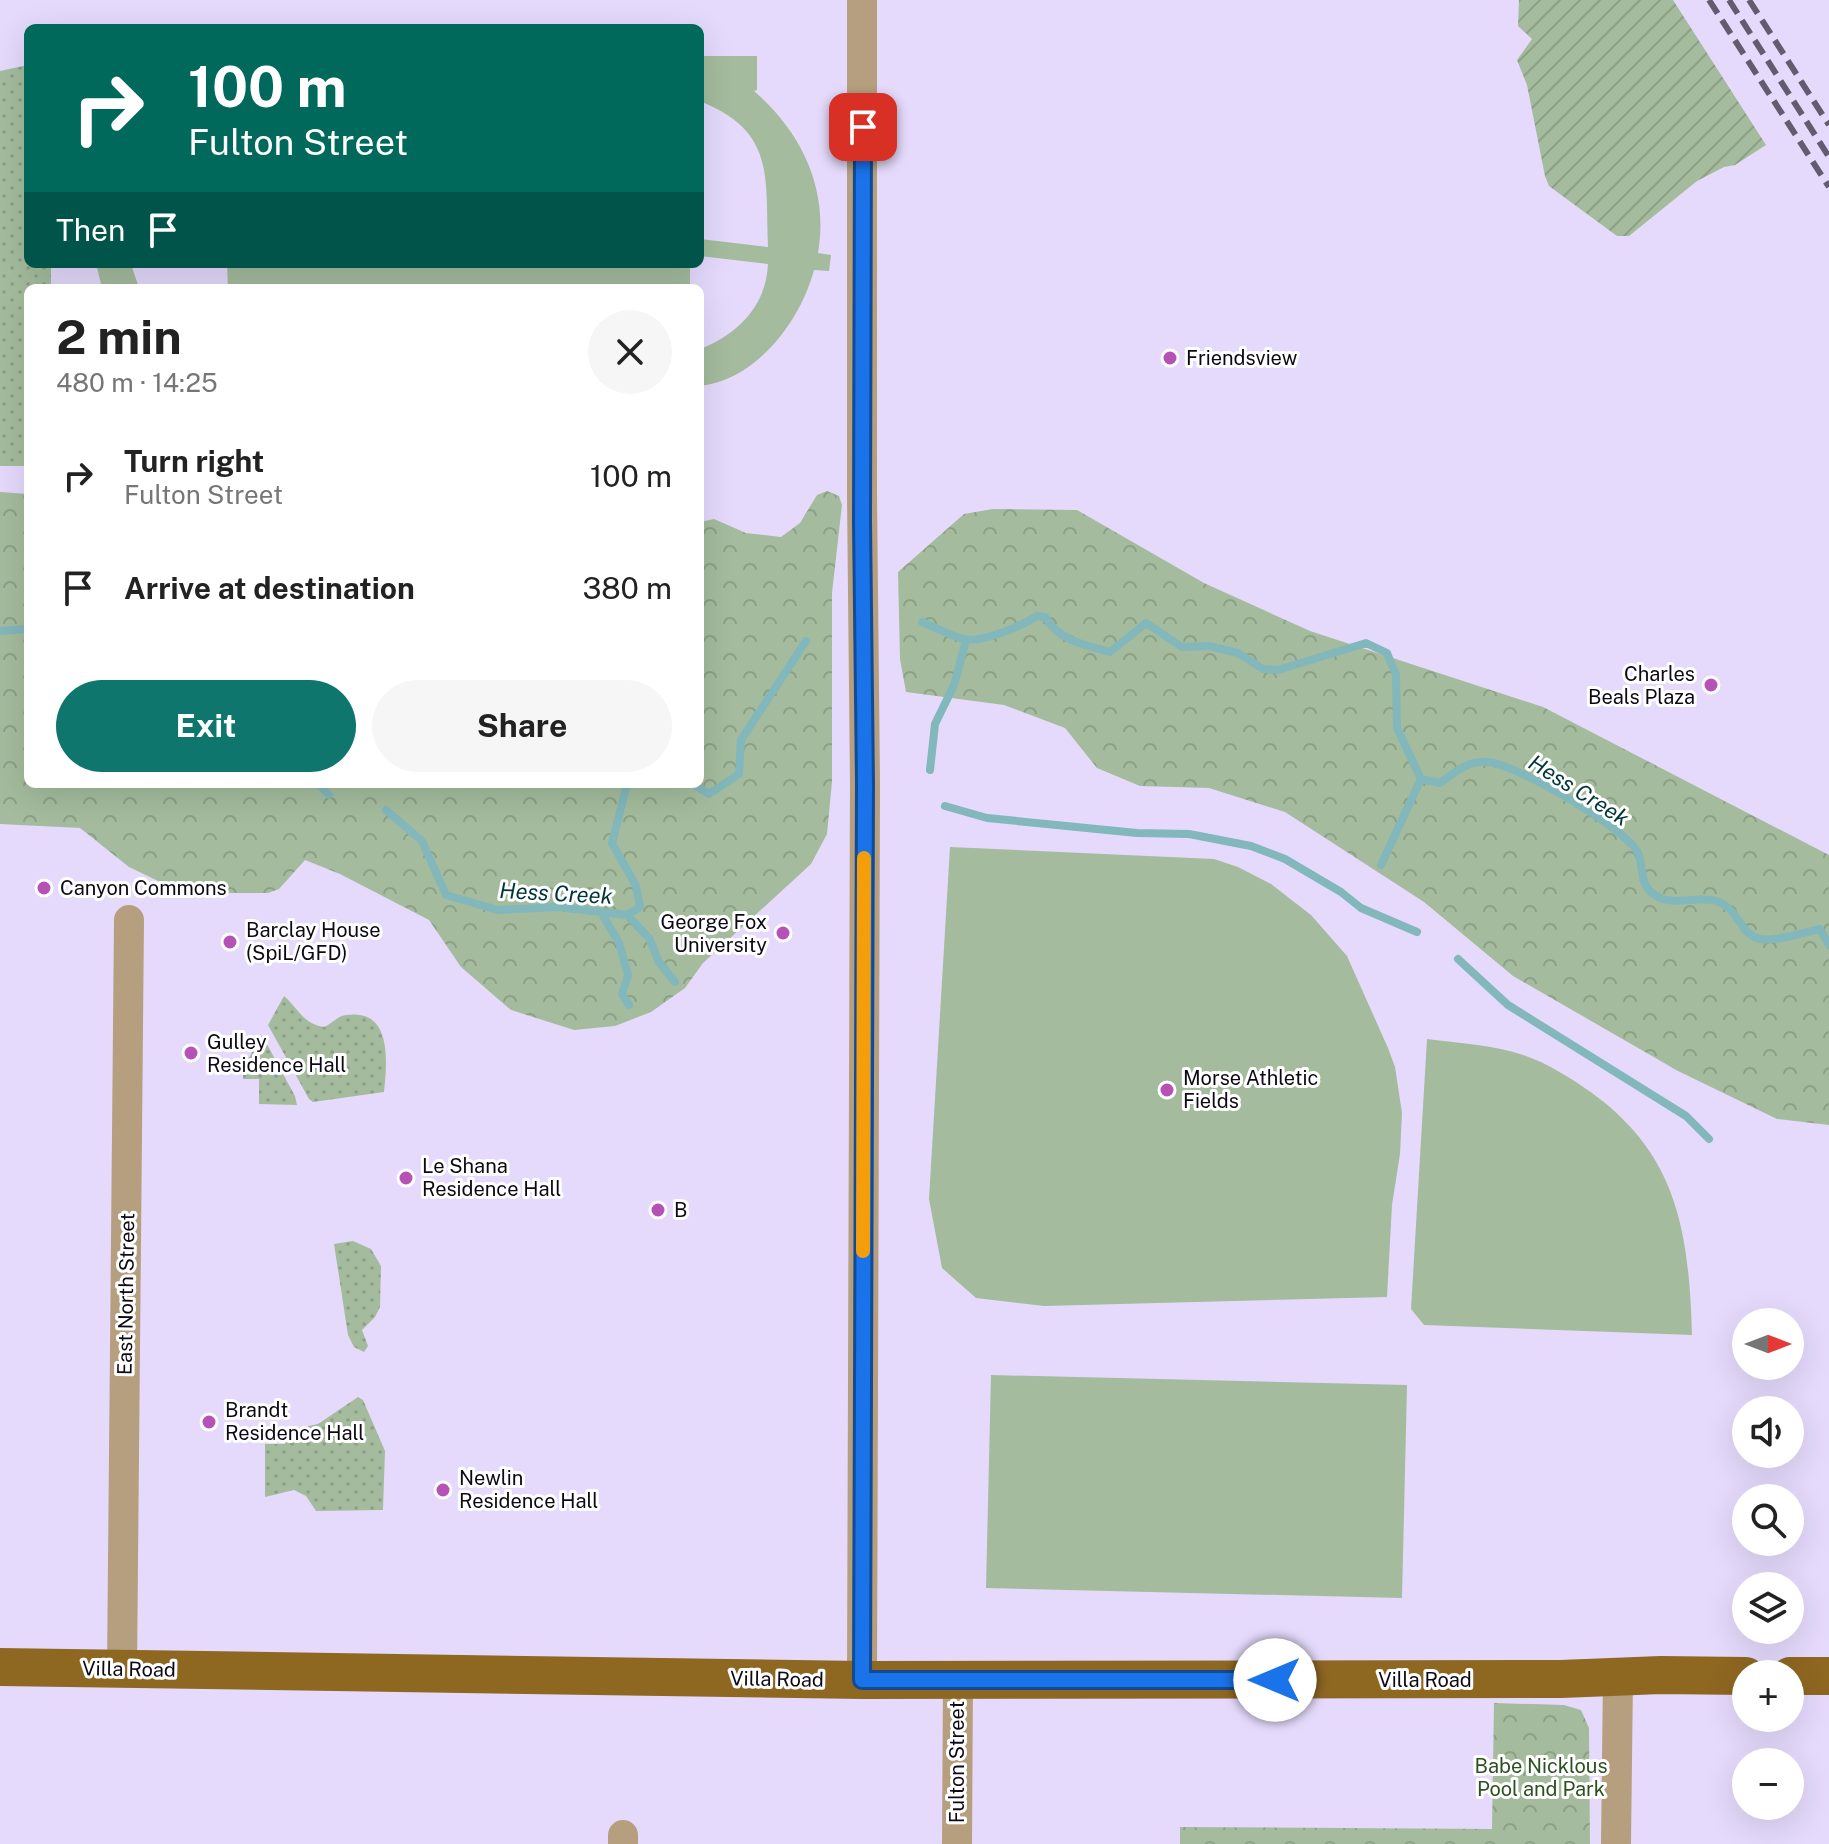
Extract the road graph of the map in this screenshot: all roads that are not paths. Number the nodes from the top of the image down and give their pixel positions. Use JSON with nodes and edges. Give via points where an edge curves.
{"nodes":[{"id":1,"x":862,"y":0,"type":"edge"},
{"id":2,"x":129,"y":920,"type":"dead end"},
{"id":3,"x":0,"y":1667,"type":"edge"},
{"id":4,"x":122,"y":1669,"type":"junction"},
{"id":5,"x":1732,"y":1676,"type":"edge"},
{"id":6,"x":1804,"y":1676,"type":"edge"},
{"id":7,"x":1829,"y":1676,"type":"edge"},
{"id":8,"x":1618,"y":1677,"type":"junction"},
{"id":9,"x":862,"y":1680,"type":"junction"},
{"id":10,"x":958,"y":1680,"type":"junction"},
{"id":11,"x":957,"y":1844,"type":"edge"},
{"id":12,"x":1616,"y":1844,"type":"edge"}],
"edges":[{"from":1,"to":9,"type":"street"},
{"from":2,"to":4,"type":"street","name":"East North Street"},
{"from":3,"to":4,"type":"main road","name":"Villa Road"},
{"from":4,"to":9,"type":"main road","name":"Villa Road"},
{"from":5,"to":8,"type":"main road","name":"Villa Road"},
{"from":6,"to":7,"type":"main road"},
{"from":8,"to":10,"type":"main road","name":"Villa Road"},
{"from":8,"to":12,"type":"street"},
{"from":9,"to":10,"type":"main road","name":"Villa Road"},
{"from":10,"to":11,"type":"street","name":"Fulton Street"}]}
